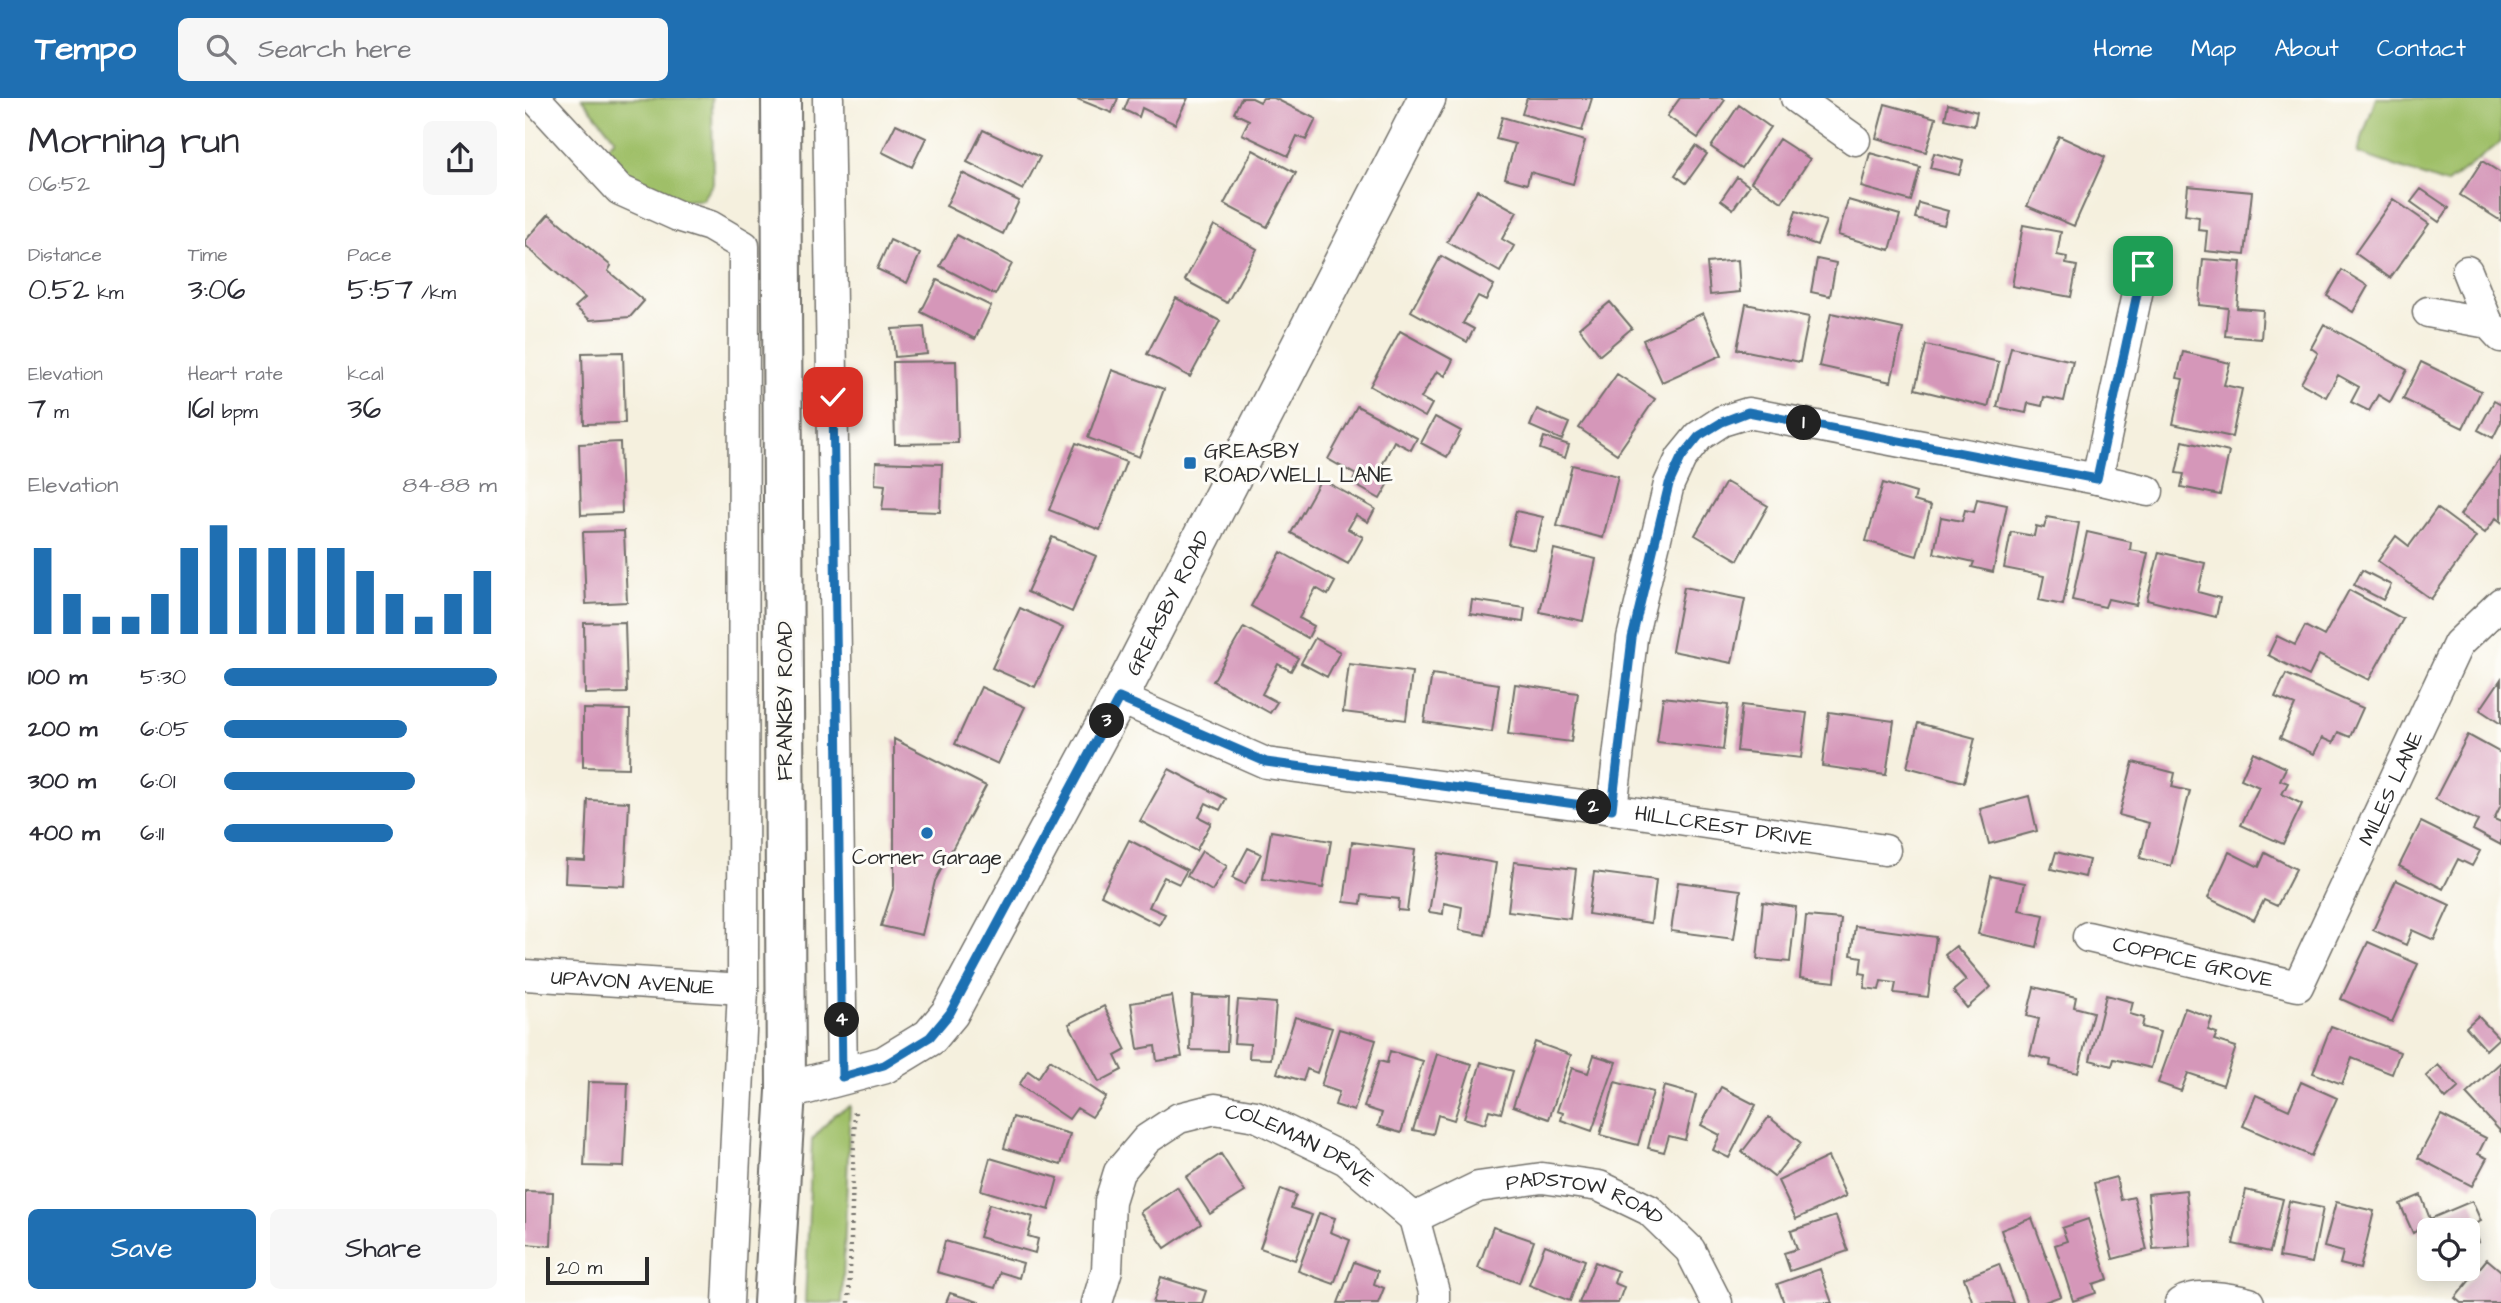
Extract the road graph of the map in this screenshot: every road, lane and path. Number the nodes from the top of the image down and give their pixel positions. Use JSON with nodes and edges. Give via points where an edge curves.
{"nodes":[{"id":1,"x":535,"y":98,"type":"edge"},
{"id":2,"x":781,"y":98,"type":"edge"},
{"id":3,"x":828,"y":98,"type":"edge"},
{"id":4,"x":1427,"y":98,"type":"edge"},
{"id":5,"x":1796,"y":98,"type":"edge"},
{"id":6,"x":1855,"y":140,"type":"dead end"},
{"id":7,"x":2143,"y":266,"type":"dead end"},
{"id":8,"x":2467,"y":271,"type":"dead end"},
{"id":9,"x":2428,"y":312,"type":"dead end"},
{"id":10,"x":2494,"y":330,"type":"edge"},
{"id":11,"x":2097,"y":479,"type":"junction"},
{"id":12,"x":2148,"y":491,"type":"dead end"},
{"id":13,"x":2501,"y":603,"type":"edge"},
{"id":14,"x":1119,"y":698,"type":"junction"},
{"id":15,"x":1612,"y":809,"type":"junction"},
{"id":16,"x":1885,"y":850,"type":"dead end"},
{"id":17,"x":2088,"y":937,"type":"dead end"},
{"id":18,"x":525,"y":975,"type":"edge"},
{"id":19,"x":2298,"y":986,"type":"joint"},
{"id":20,"x":743,"y":989,"type":"junction"},
{"id":21,"x":849,"y":1075,"type":"junction"},
{"id":22,"x":786,"y":1091,"type":"junction"},
{"id":23,"x":1414,"y":1218,"type":"junction"},
{"id":24,"x":728,"y":1303,"type":"edge"},
{"id":25,"x":773,"y":1303,"type":"edge"},
{"id":26,"x":849,"y":1303,"type":"edge"},
{"id":27,"x":1097,"y":1303,"type":"edge"},
{"id":28,"x":1434,"y":1303,"type":"edge"},
{"id":29,"x":1717,"y":1303,"type":"edge"},
{"id":30,"x":2180,"y":1303,"type":"edge"},
{"id":31,"x":2249,"y":1303,"type":"edge"}],
"edges":[{"from":1,"to":20,"type":"street","name":"FRANKBY ROAD","via":[[619,190],[710,226],[744,246]]},
{"from":2,"to":22,"type":"main road","name":"FRANKBY ROAD"},
{"from":3,"to":21,"type":"street"},
{"from":4,"to":14,"type":"street","name":"GREASBY ROAD"},
{"from":5,"to":6,"type":"street"},
{"from":7,"to":11,"type":"street"},
{"from":8,"to":10,"type":"street"},
{"from":9,"to":10,"type":"street"},
{"from":11,"to":12,"type":"street"},
{"from":11,"to":15,"type":"street","via":[[1748,412],[1699,436],[1681,458],[1669,484],[1632,638]]},
{"from":13,"to":19,"type":"street","name":"MILES LANE","via":[[2458,644]]},
{"from":14,"to":15,"type":"street","name":"HILLCREST DRIVE","via":[[1266,762]]},
{"from":14,"to":21,"type":"street","name":"GREASBY ROAD","via":[[950,1013],[930,1037],[884,1065]]},
{"from":15,"to":16,"type":"street","name":"HILLCREST DRIVE"},
{"from":17,"to":19,"type":"street","name":"COPPICE GROVE"},
{"from":18,"to":20,"type":"street","name":"UPAVON AVENUE"},
{"from":20,"to":24,"type":"street","name":"FRANKBY ROAD"},
{"from":21,"to":22,"type":"street","name":"GREASBY ROAD"},
{"from":21,"to":26,"type":"path"},
{"from":22,"to":25,"type":"main road","name":"FRANKBY ROAD"},
{"from":23,"to":27,"type":"street","name":"COLEMAN DRIVE","via":[[1346,1160],[1256,1116],[1215,1109],[1179,1118],[1147,1139],[1119,1171],[1110,1201],[1107,1270]]},
{"from":23,"to":28,"type":"street"},
{"from":23,"to":29,"type":"street","name":"PADSTOW ROAD","via":[[1478,1187],[1542,1178],[1599,1186],[1649,1210],[1682,1242]]},
{"from":30,"to":31,"type":"street","via":[[2187,1298],[2209,1298]]}]}
